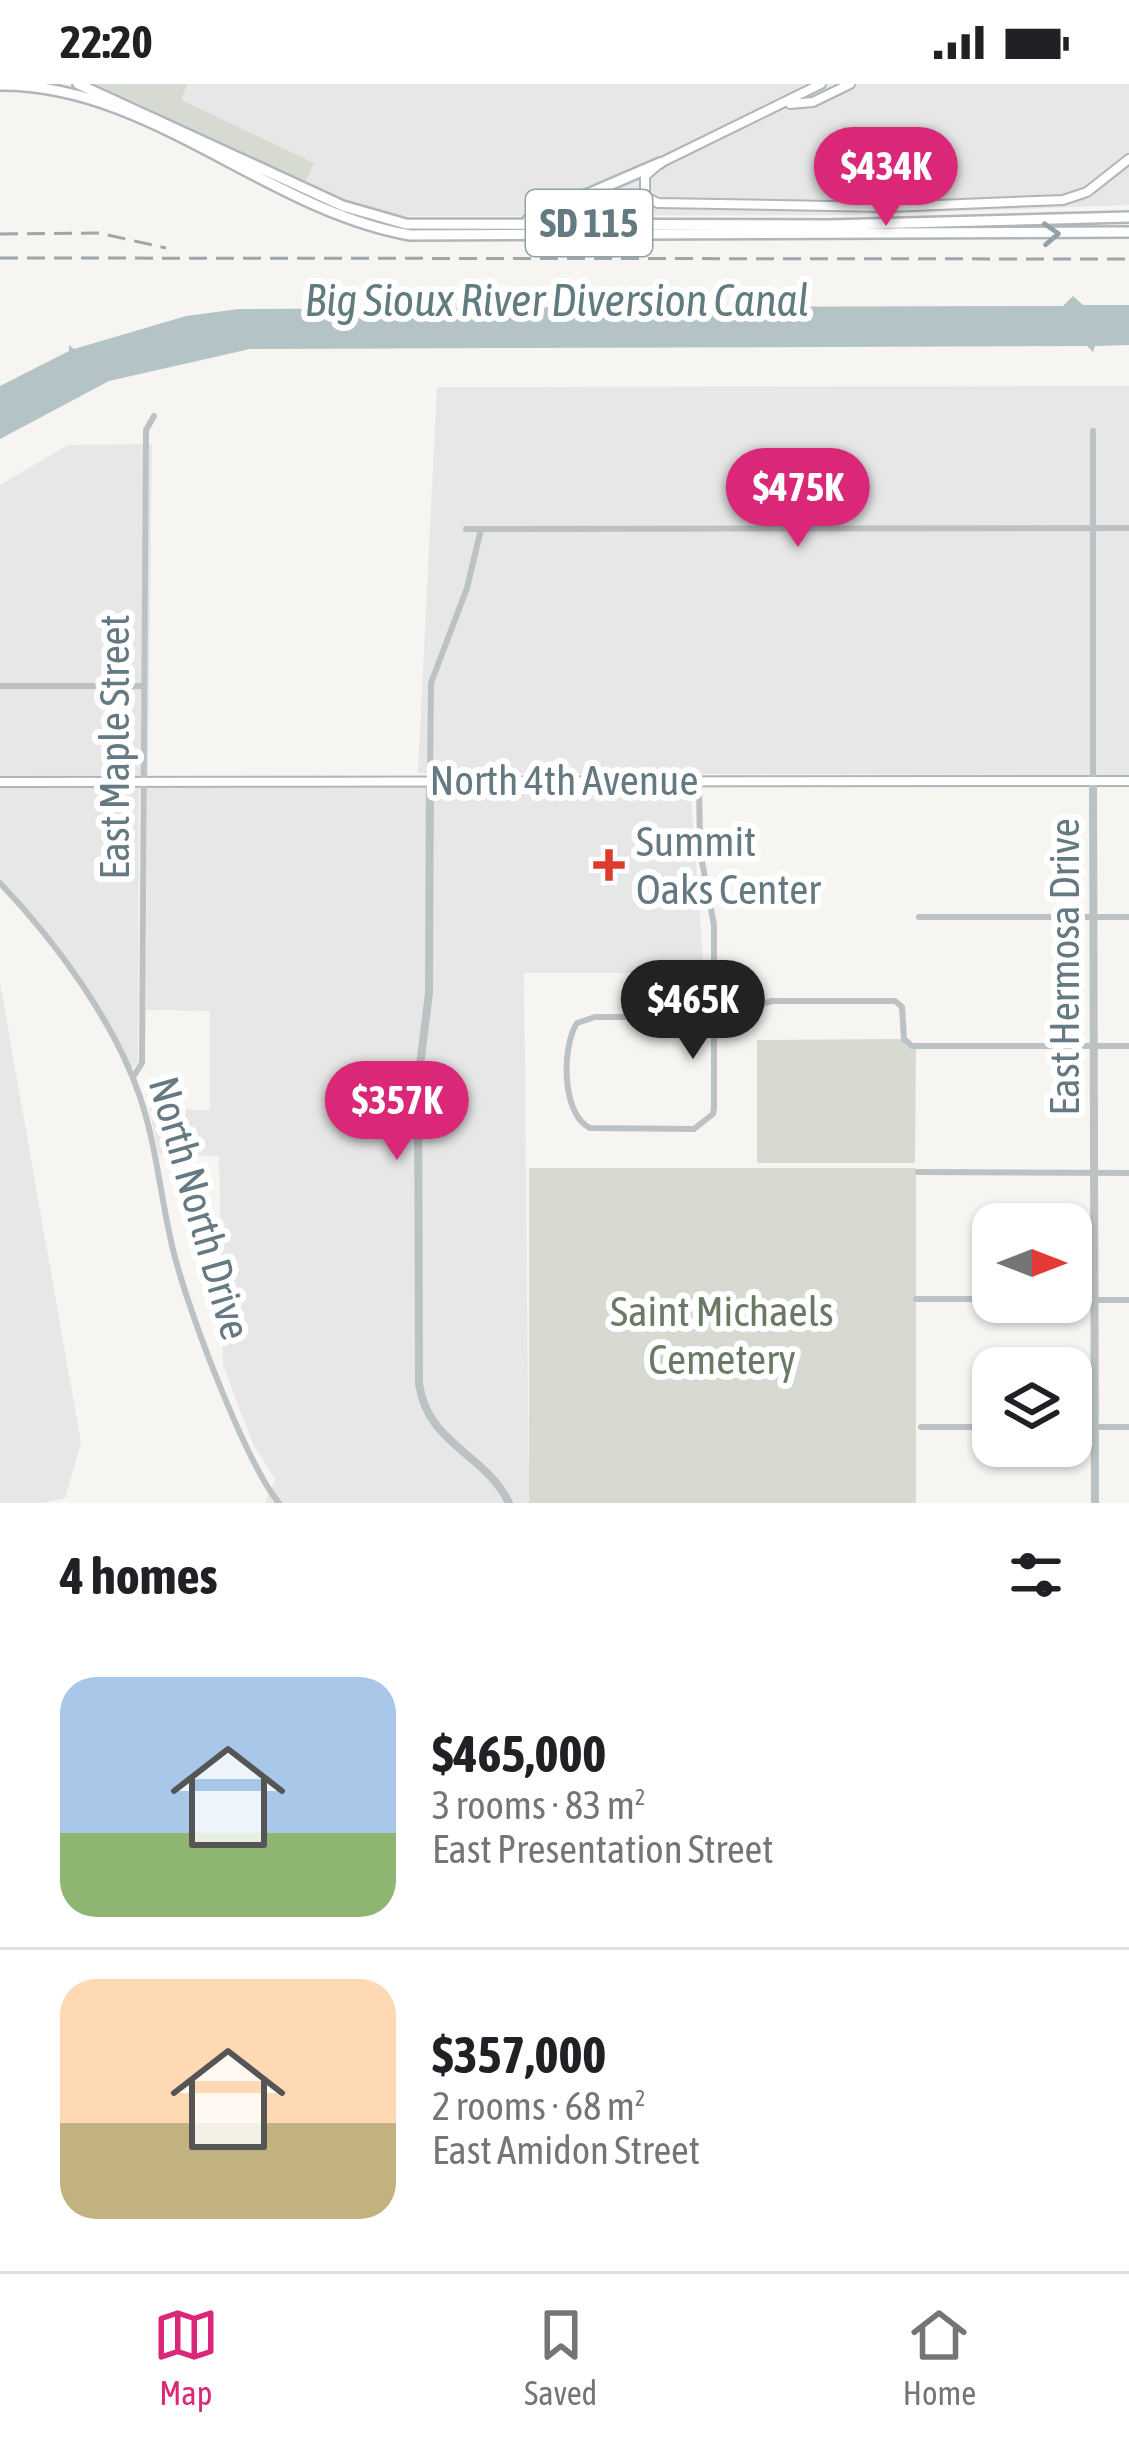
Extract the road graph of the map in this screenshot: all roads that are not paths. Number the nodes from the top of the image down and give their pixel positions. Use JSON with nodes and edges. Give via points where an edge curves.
{"nodes":[{"id":1,"x":78,"y":84,"type":"edge"},
{"id":2,"x":821,"y":84,"type":"edge"},
{"id":3,"x":850,"y":84,"type":"edge"},
{"id":4,"x":0,"y":85,"type":"edge"},
{"id":5,"x":783,"y":104,"type":"junction"},
{"id":6,"x":1127,"y":159,"type":"edge"},
{"id":7,"x":660,"y":163,"type":"junction"},
{"id":8,"x":644,"y":194,"type":"junction"},
{"id":9,"x":1129,"y":217,"type":"edge"},
{"id":10,"x":491,"y":226,"type":"junction"},
{"id":11,"x":644,"y":228,"type":"junction"},
{"id":12,"x":1129,"y":232,"type":"edge"},
{"id":13,"x":154,"y":416,"type":"dead end"},
{"id":14,"x":1094,"y":431,"type":"dead end"},
{"id":15,"x":1094,"y":529,"type":"junction"},
{"id":16,"x":1129,"y":529,"type":"edge"},
{"id":17,"x":466,"y":530,"type":"dead end"},
{"id":18,"x":481,"y":530,"type":"junction"},
{"id":19,"x":0,"y":686,"type":"edge"},
{"id":20,"x":144,"y":686,"type":"junction"},
{"id":21,"x":430,"y":780,"type":"junction"},
{"id":22,"x":699,"y":780,"type":"junction"},
{"id":23,"x":1093,"y":781,"type":"junction"},
{"id":24,"x":1129,"y":781,"type":"edge"},
{"id":25,"x":0,"y":782,"type":"edge"},
{"id":26,"x":143,"y":782,"type":"junction"},
{"id":27,"x":0,"y":883,"type":"edge"},
{"id":28,"x":919,"y":917,"type":"dead end"},
{"id":29,"x":1094,"y":917,"type":"junction"},
{"id":30,"x":1129,"y":917,"type":"edge"},
{"id":31,"x":714,"y":1017,"type":"junction"},
{"id":32,"x":1094,"y":1046,"type":"junction"},
{"id":33,"x":1129,"y":1046,"type":"edge"},
{"id":34,"x":133,"y":1077,"type":"junction"},
{"id":35,"x":918,"y":1172,"type":"dead end"},
{"id":36,"x":1094,"y":1172,"type":"junction"},
{"id":37,"x":1129,"y":1173,"type":"edge"},
{"id":38,"x":916,"y":1299,"type":"dead end"},
{"id":39,"x":972,"y":1300,"type":"edge"},
{"id":40,"x":1095,"y":1300,"type":"junction"},
{"id":41,"x":1129,"y":1300,"type":"edge"},
{"id":42,"x":921,"y":1427,"type":"dead end"},
{"id":43,"x":972,"y":1427,"type":"edge"},
{"id":44,"x":1095,"y":1427,"type":"junction"},
{"id":45,"x":1129,"y":1427,"type":"edge"},
{"id":46,"x":280,"y":1503,"type":"edge"},
{"id":47,"x":509,"y":1503,"type":"edge"},
{"id":48,"x":1095,"y":1503,"type":"edge"}],
"edges":[{"from":1,"to":10,"type":"main road","number":"SD 115","via":[[361,213],[406,224]]},
{"from":2,"to":5,"type":"main road"},
{"from":3,"to":5,"type":"main road","via":[[813,102]]},
{"from":4,"to":11,"type":"main road","number":"SD 115","via":[[101,103],[384,230],[440,237]]},
{"from":5,"to":7,"type":"main road"},
{"from":6,"to":8,"type":"main road","via":[[1087,192],[1063,200],[789,207],[658,203]]},
{"from":7,"to":8,"type":"main road","via":[[645,176]]},
{"from":7,"to":10,"type":"main road","via":[[554,213]]},
{"from":8,"to":11,"type":"main road"},
{"from":9,"to":11,"type":"main road","number":"SD 115"},
{"from":10,"to":11,"type":"main road","number":"SD 115"},
{"from":11,"to":12,"type":"main road","number":"SD 115","one_way":true},
{"from":13,"to":20,"type":"street","name":"East Maple Street","via":[[146,430]]},
{"from":14,"to":15,"type":"street","name":"East Hermosa Drive"},
{"from":15,"to":16,"type":"street"},
{"from":15,"to":18,"type":"street"},
{"from":15,"to":23,"type":"street","name":"East Hermosa Drive"},
{"from":17,"to":18,"type":"street"},
{"from":18,"to":21,"type":"street","via":[[431,683]]},
{"from":19,"to":20,"type":"street"},
{"from":20,"to":26,"type":"street","name":"East Maple Street"},
{"from":21,"to":22,"type":"main road","name":"North 4th Avenue"},
{"from":21,"to":26,"type":"main road","name":"North 4th Avenue"},
{"from":21,"to":47,"type":"street","via":[[429,993],[418,1081],[419,1384],[436,1430],[492,1476]]},
{"from":22,"to":23,"type":"main road","name":"North 4th Avenue"},
{"from":22,"to":31,"type":"street"},
{"from":23,"to":24,"type":"main road","name":"North 4th Avenue"},
{"from":23,"to":29,"type":"street","name":"East Hermosa Drive"},
{"from":25,"to":26,"type":"main road","name":"North 4th Avenue"},
{"from":26,"to":34,"type":"street","name":"East Maple Street","via":[[142,1063]]},
{"from":27,"to":34,"type":"street","name":"North North Drive","via":[[64,962]]},
{"from":28,"to":29,"type":"street"},
{"from":29,"to":30,"type":"street"},
{"from":29,"to":32,"type":"street","name":"East Hermosa Drive"},
{"from":31,"to":31,"type":"street","via":[[588,1018],[570,1037],[570,1109],[579,1123],[694,1129],[710,1118]]},
{"from":31,"to":32,"type":"street","via":[[772,1001],[895,1001],[912,1046]]},
{"from":32,"to":33,"type":"street"},
{"from":32,"to":36,"type":"street","name":"East Hermosa Drive"},
{"from":34,"to":46,"type":"street","name":"North North Drive","via":[[180,1276],[256,1466]]},
{"from":35,"to":36,"type":"street"},
{"from":36,"to":37,"type":"street"},
{"from":36,"to":40,"type":"street","name":"East Hermosa Drive"},
{"from":38,"to":39,"type":"street"},
{"from":40,"to":41,"type":"street"},
{"from":40,"to":44,"type":"street","name":"East Hermosa Drive"},
{"from":42,"to":43,"type":"street"},
{"from":44,"to":45,"type":"street"},
{"from":44,"to":48,"type":"street","name":"East Hermosa Drive"}]}
